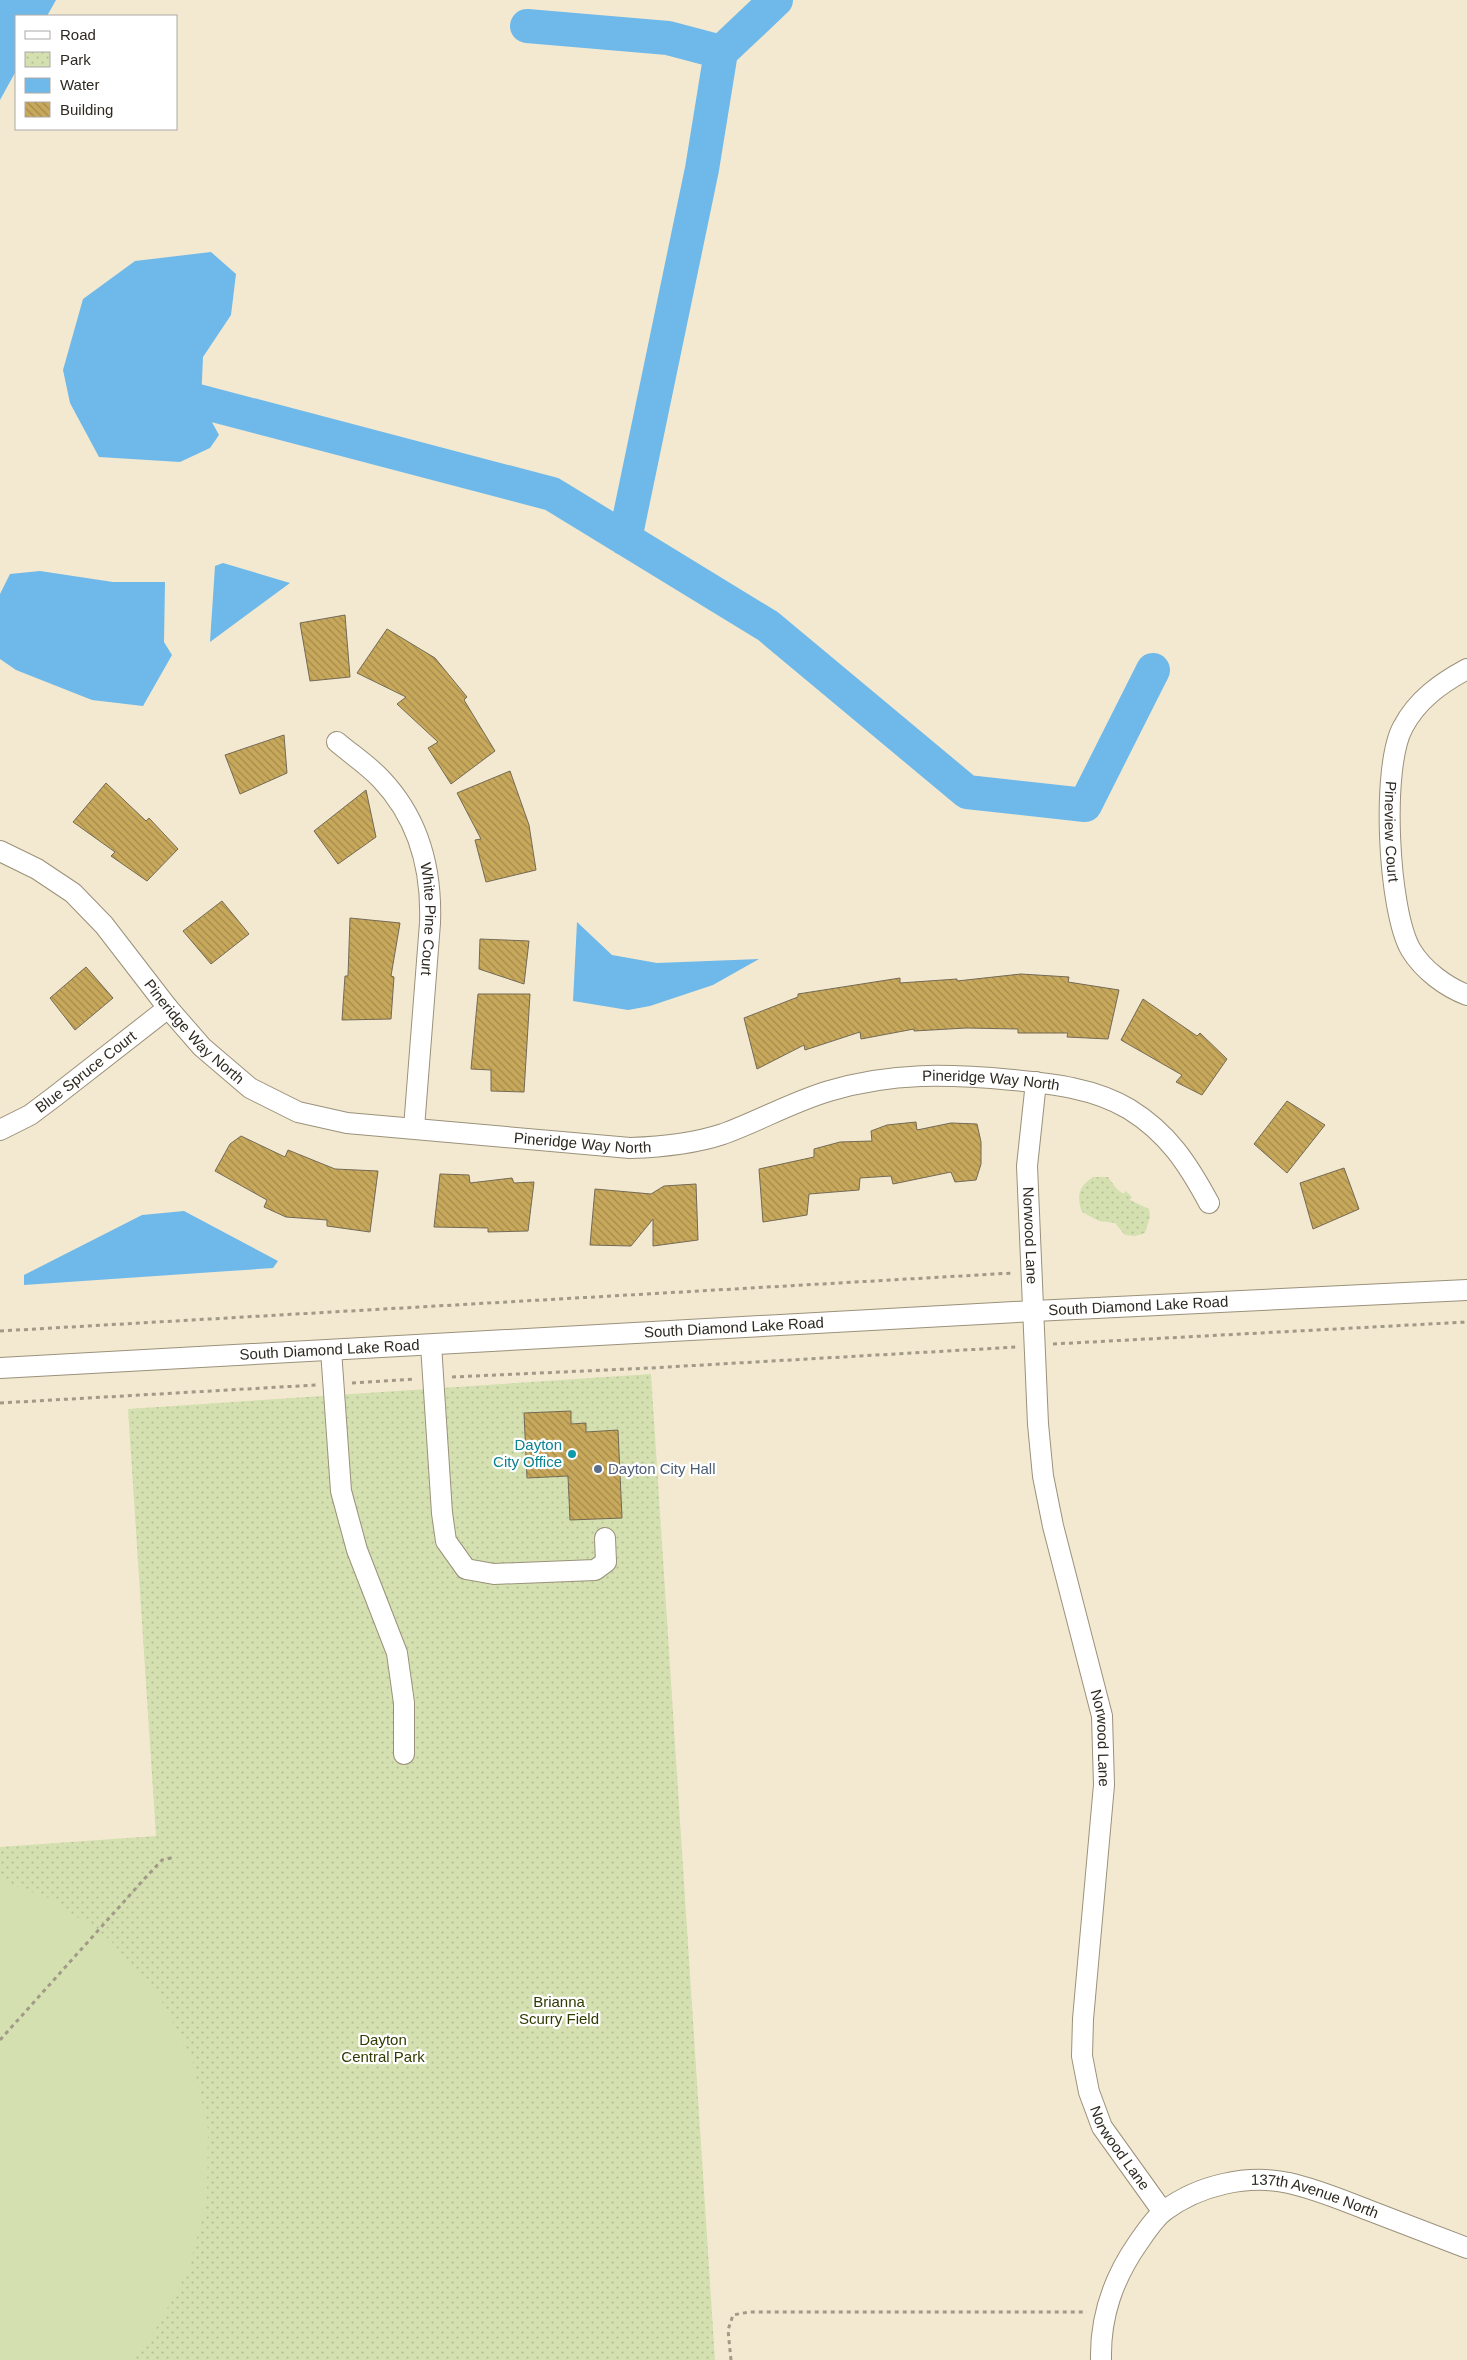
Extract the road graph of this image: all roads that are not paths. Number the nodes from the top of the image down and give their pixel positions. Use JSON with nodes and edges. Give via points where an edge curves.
{"nodes":[{"id":1,"x":1467,"y":669,"type":"edge"},
{"id":2,"x":337,"y":742,"type":"dead end"},
{"id":3,"x":0,"y":851,"type":"edge"},
{"id":4,"x":1467,"y":995,"type":"edge"},
{"id":5,"x":168,"y":1008,"type":"junction"},
{"id":6,"x":1036,"y":1082,"type":"junction"},
{"id":7,"x":414,"y":1128,"type":"junction"},
{"id":8,"x":0,"y":1130,"type":"edge"},
{"id":9,"x":1209,"y":1203,"type":"dead end"},
{"id":10,"x":1467,"y":1290,"type":"edge"},
{"id":11,"x":1034,"y":1311,"type":"junction"},
{"id":12,"x":431,"y":1345,"type":"junction"},
{"id":13,"x":331,"y":1350,"type":"junction"},
{"id":14,"x":0,"y":1368,"type":"edge"},
{"id":15,"x":605,"y":1538,"type":"dead end"},
{"id":16,"x":404,"y":1754,"type":"dead end"},
{"id":17,"x":1163,"y":2212,"type":"junction"},
{"id":18,"x":1467,"y":2248,"type":"edge"},
{"id":19,"x":1101,"y":2360,"type":"edge"}],
"edges":[{"from":1,"to":4,"type":"street","name":"Pineview Court","via":[[1443,682],[1420,703],[1402,727],[1392,755],[1389,784],[1394,893],[1400,923],[1412,951],[1432,974]]},
{"from":2,"to":7,"type":"street","name":"White Pine Court","via":[[380,778],[393,794],[410,820],[425,858],[431,900]]},
{"from":3,"to":5,"type":"street","name":"Pineridge Way North","via":[[37,869],[72,893],[104,925]]},
{"from":5,"to":7,"type":"street","name":"Pineridge Way North","via":[[202,1047],[250,1088],[298,1112],[347,1123]]},
{"from":5,"to":8,"type":"street","name":"Blue Spruce Court","via":[[42,1106]]},
{"from":6,"to":7,"type":"street","name":"Pineridge Way North","via":[[950,1074],[873,1081],[829,1091],[786,1106],[723,1134],[667,1146],[630,1148]]},
{"from":6,"to":9,"type":"street","name":"Pineridge Way North","via":[[1097,1094],[1129,1109],[1171,1144],[1190,1167]]},
{"from":6,"to":11,"type":"street","name":"Norwood Lane","via":[[1026,1166]]},
{"from":10,"to":11,"type":"street","name":"South Diamond Lake Road"},
{"from":11,"to":12,"type":"street","name":"South Diamond Lake Road"},
{"from":11,"to":17,"type":"street","name":"Norwood Lane","via":[[1043,1476],[1097,1691],[1105,1751],[1082,2056],[1102,2127]]},
{"from":12,"to":13,"type":"street","name":"South Diamond Lake Road"},
{"from":12,"to":15,"type":"street","via":[[446,1541],[466,1569],[494,1574],[595,1570],[606,1562]]},
{"from":13,"to":14,"type":"street","name":"South Diamond Lake Road"},
{"from":13,"to":16,"type":"street","via":[[341,1491],[357,1550],[397,1653],[404,1712]]},
{"from":17,"to":18,"type":"street","name":"137th Avenue North","via":[[1192,2194],[1222,2184],[1256,2179],[1320,2192]]},
{"from":17,"to":19,"type":"street","via":[[1123,2264],[1110,2294],[1102,2326]]}]}
